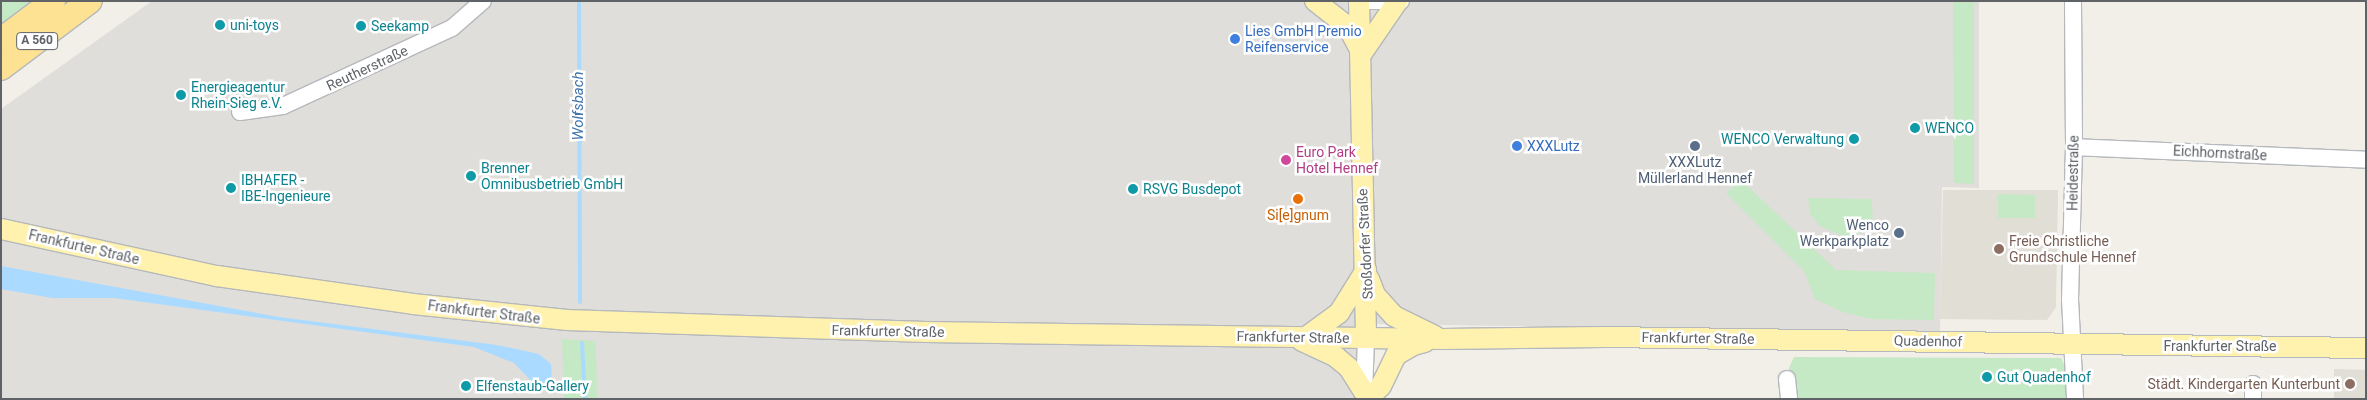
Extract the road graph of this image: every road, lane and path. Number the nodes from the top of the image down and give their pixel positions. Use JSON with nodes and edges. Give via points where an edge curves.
{"nodes":[{"id":1,"x":53,"y":1,"type":"edge"},
{"id":2,"x":90,"y":1,"type":"edge"},
{"id":3,"x":483,"y":1,"type":"edge"},
{"id":4,"x":1315,"y":1,"type":"edge"},
{"id":5,"x":1359,"y":1,"type":"edge"},
{"id":6,"x":1369,"y":1,"type":"edge"},
{"id":7,"x":2073,"y":1,"type":"edge"},
{"id":8,"x":1399,"y":2,"type":"edge"},
{"id":9,"x":1,"y":40,"type":"edge"},
{"id":10,"x":1362,"y":53,"type":"junction"},
{"id":11,"x":1,"y":68,"type":"edge"},
{"id":12,"x":240,"y":112,"type":"dead end"},
{"id":13,"x":2074,"y":147,"type":"junction"},
{"id":14,"x":2366,"y":160,"type":"edge"},
{"id":15,"x":1,"y":229,"type":"edge"},
{"id":16,"x":1366,"y":270,"type":"junction"},
{"id":17,"x":1300,"y":337,"type":"junction"},
{"id":18,"x":1366,"y":338,"type":"junction"},
{"id":19,"x":1442,"y":339,"type":"junction"},
{"id":20,"x":1783,"y":339,"type":"joint"},
{"id":21,"x":2074,"y":344,"type":"junction"},
{"id":22,"x":2366,"y":348,"type":"edge"},
{"id":23,"x":1787,"y":379,"type":"dead end"},
{"id":24,"x":1365,"y":396,"type":"edge"},
{"id":25,"x":1789,"y":399,"type":"edge"},
{"id":26,"x":2075,"y":399,"type":"edge"}],
"edges":[{"from":1,"to":9,"type":"highway","number":"A 560"},
{"from":2,"to":11,"type":"highway","number":"A 560"},
{"from":3,"to":12,"type":"street","name":"Reutherstraße","via":[[452,28],[283,106]]},
{"from":4,"to":10,"type":"main road","via":[[1348,27]]},
{"from":5,"to":10,"type":"main road","name":"Stoßdorfer Straße"},
{"from":6,"to":8,"type":"street"},
{"from":7,"to":13,"type":"street","name":"Heidestraße"},
{"from":8,"to":10,"type":"main road"},
{"from":10,"to":16,"type":"main road","name":"Stoßdorfer Straße","via":[[1361,164]]},
{"from":13,"to":14,"type":"street","name":"Eichhornstraße"},
{"from":13,"to":21,"type":"street","name":"Heidestraße","via":[[2070,299]]},
{"from":15,"to":17,"type":"main road","name":"Frankfurter Straße","via":[[217,276],[546,319],[888,331]]},
{"from":16,"to":17,"type":"main road","via":[[1339,313]]},
{"from":16,"to":18,"type":"main road","name":"Stoßdorfer Straße"},
{"from":16,"to":19,"type":"main road","via":[[1375,295],[1394,316]]},
{"from":17,"to":18,"type":"main road","name":"Frankfurter Straße"},
{"from":17,"to":24,"type":"main road","via":[[1349,368]]},
{"from":18,"to":19,"type":"main road","name":"Frankfurter Straße"},
{"from":18,"to":24,"type":"street"},
{"from":19,"to":20,"type":"main road","name":"Frankfurter Straße"},
{"from":19,"to":24,"type":"main road","via":[[1413,345],[1396,355],[1380,386]]},
{"from":20,"to":21,"type":"main road","name":"Quadenhof"},
{"from":21,"to":22,"type":"main road","name":"Frankfurter Straße"},
{"from":21,"to":26,"type":"street","name":"Heidestraße"},
{"from":23,"to":25,"type":"street"}]}
